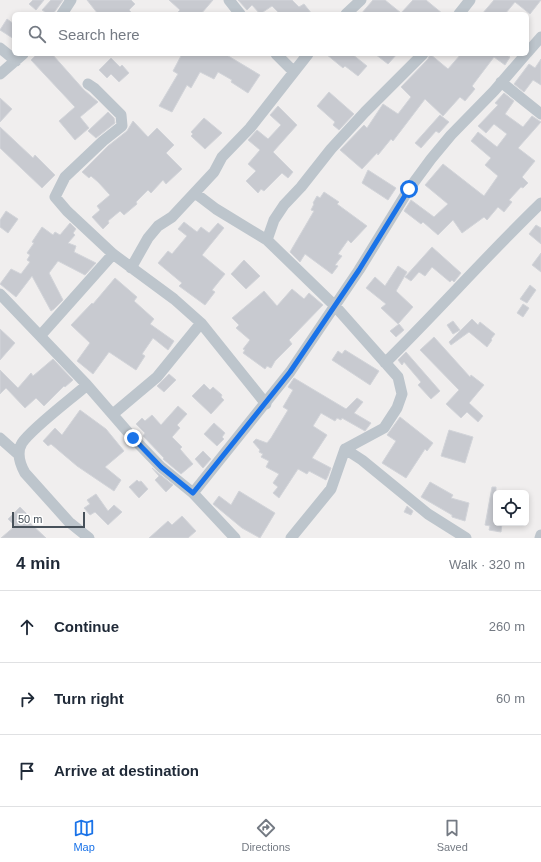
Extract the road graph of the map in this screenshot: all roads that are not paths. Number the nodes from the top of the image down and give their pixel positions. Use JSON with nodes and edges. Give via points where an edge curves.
{"nodes":[{"id":1,"x":71,"y":0,"type":"edge"},
{"id":2,"x":229,"y":0,"type":"edge"},
{"id":3,"x":361,"y":0,"type":"edge"},
{"id":4,"x":470,"y":0,"type":"edge"},
{"id":5,"x":63,"y":12,"type":"edge"},
{"id":6,"x":238,"y":12,"type":"edge"},
{"id":7,"x":348,"y":12,"type":"edge"},
{"id":8,"x":461,"y":12,"type":"edge"},
{"id":9,"x":541,"y":37,"type":"edge"},
{"id":10,"x":0,"y":48,"type":"edge"},
{"id":11,"x":529,"y":50,"type":"edge"},
{"id":12,"x":12,"y":54,"type":"edge"},
{"id":13,"x":278,"y":56,"type":"edge"},
{"id":14,"x":306,"y":56,"type":"edge"},
{"id":15,"x":421,"y":56,"type":"edge"},
{"id":16,"x":524,"y":56,"type":"edge"},
{"id":17,"x":19,"y":58,"type":"edge"},
{"id":18,"x":293,"y":71,"type":"junction"},
{"id":19,"x":0,"y":74,"type":"edge"},
{"id":20,"x":502,"y":82,"type":"junction"},
{"id":21,"x":88,"y":84,"type":"dead end"},
{"id":22,"x":541,"y":114,"type":"edge"},
{"id":23,"x":195,"y":193,"type":"junction"},
{"id":24,"x":541,"y":203,"type":"edge"},
{"id":25,"x":267,"y":240,"type":"junction"},
{"id":26,"x":113,"y":254,"type":"junction"},
{"id":27,"x":131,"y":268,"type":"junction"},
{"id":28,"x":0,"y":294,"type":"edge"},
{"id":29,"x":335,"y":306,"type":"junction"},
{"id":30,"x":201,"y":323,"type":"junction"},
{"id":31,"x":40,"y":336,"type":"junction"},
{"id":32,"x":385,"y":363,"type":"junction"},
{"id":33,"x":87,"y":385,"type":"junction"},
{"id":34,"x":266,"y":404,"type":"junction"},
{"id":35,"x":113,"y":414,"type":"junction"},
{"id":36,"x":0,"y":438,"type":"edge"},
{"id":37,"x":345,"y":449,"type":"junction"},
{"id":38,"x":19,"y":455,"type":"junction"},
{"id":39,"x":193,"y":493,"type":"junction"},
{"id":40,"x":541,"y":535,"type":"edge"},
{"id":41,"x":89,"y":538,"type":"edge"},
{"id":42,"x":235,"y":538,"type":"edge"},
{"id":43,"x":291,"y":538,"type":"edge"},
{"id":44,"x":466,"y":538,"type":"edge"},
{"id":45,"x":540,"y":538,"type":"edge"}],
"edges":[{"from":1,"to":5,"type":"street"},
{"from":2,"to":6,"type":"street"},
{"from":3,"to":7,"type":"street"},
{"from":4,"to":8,"type":"street"},
{"from":9,"to":11,"type":"street"},
{"from":10,"to":12,"type":"street"},
{"from":13,"to":18,"type":"street"},
{"from":14,"to":18,"type":"street"},
{"from":15,"to":25,"type":"street","via":[[365,112],[284,205],[274,220]]},
{"from":16,"to":20,"type":"street"},
{"from":17,"to":19,"type":"street"},
{"from":18,"to":23,"type":"street","via":[[250,128],[222,157],[214,172]]},
{"from":20,"to":22,"type":"street"},
{"from":20,"to":29,"type":"street","via":[[431,159],[409,189]]},
{"from":21,"to":26,"type":"street","via":[[121,115],[122,126],[103,140],[64,177],[56,196],[72,216]]},
{"from":23,"to":25,"type":"street"},
{"from":23,"to":27,"type":"street","via":[[151,234]]},
{"from":24,"to":32,"type":"street"},
{"from":25,"to":29,"type":"street"},
{"from":26,"to":27,"type":"street"},
{"from":26,"to":31,"type":"street"},
{"from":27,"to":30,"type":"street"},
{"from":28,"to":31,"type":"street"},
{"from":29,"to":32,"type":"street"},
{"from":29,"to":34,"type":"street"},
{"from":30,"to":34,"type":"street"},
{"from":30,"to":35,"type":"street","via":[[157,377]]},
{"from":31,"to":33,"type":"street"},
{"from":32,"to":37,"type":"street","via":[[398,377],[402,394],[397,408],[384,428]]},
{"from":33,"to":35,"type":"street"},
{"from":33,"to":38,"type":"street","via":[[21,444]]},
{"from":34,"to":39,"type":"street"},
{"from":35,"to":39,"type":"street","via":[[161,467]]},
{"from":36,"to":38,"type":"street"},
{"from":37,"to":43,"type":"street","via":[[331,489]]},
{"from":37,"to":44,"type":"street","via":[[428,514]]},
{"from":38,"to":41,"type":"street","via":[[25,473],[69,522]]},
{"from":39,"to":42,"type":"street"},
{"from":40,"to":45,"type":"street"}]}
